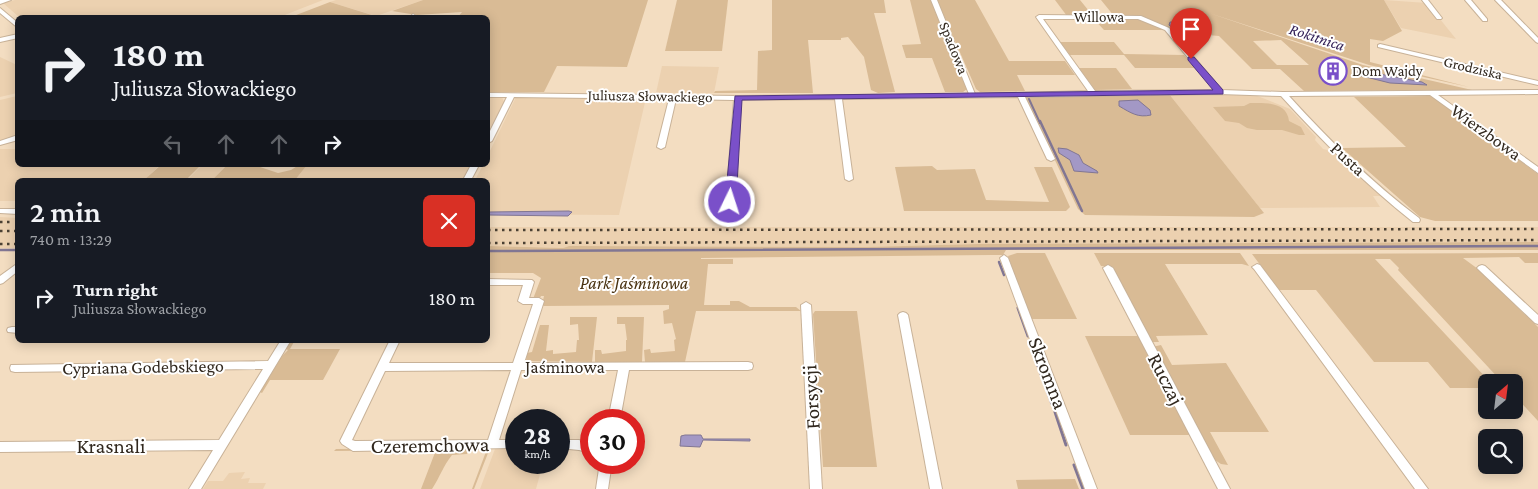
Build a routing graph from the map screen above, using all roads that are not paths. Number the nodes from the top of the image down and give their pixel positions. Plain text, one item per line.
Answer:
1 (8, 0) edge
2 (934, 0) edge
3 (1425, 0) edge
4 (1468, 0) edge
5 (1498, 0) edge
6 (0, 2) edge
7 (0, 10) edge
8 (1439, 18) dead end
9 (1486, 20) dead end
10 (15, 23) edge
11 (15, 37) edge
12 (0, 40) edge
13 (1538, 41) edge
14 (1380, 46) dead end
15 (1538, 83) edge
16 (1220, 92) junction
17 (1538, 92) edge
18 (1093, 93) junction
19 (1433, 93) junction
20 (1473, 93) joint
21 (1283, 94) junction
22 (490, 95) edge
23 (512, 95) junction
24 (1021, 95) junction
25 (973, 96) junction
26 (673, 97) junction
27 (838, 97) junction
28 (738, 98) junction
29 (490, 137) edge
30 (15, 138) edge
31 (0, 143) edge
32 (661, 147) dead end
33 (1051, 159) dead end
34 (1538, 171) edge
35 (849, 179) dead end
36 (730, 202) dead end
37 (0, 211) edge
38 (15, 212) edge
39 (1416, 220) dead end
40 (1004, 258) dead end
41 (1257, 266) dead end
42 (1108, 268) dead end
43 (1482, 268) dead end
44 (15, 269) edge
45 (0, 282) edge
46 (490, 282) edge
47 (806, 305) dead end
48 (903, 315) dead end
49 (1538, 320) edge
50 (284, 343) edge
51 (394, 343) edge
52 (270, 365) junction
53 (748, 366) dead end
54 (382, 367) junction
55 (518, 367) junction
56 (624, 367) junction
57 (15, 368) dead end
58 (616, 409) edge
59 (492, 444) junction
60 (505, 444) edge
61 (222, 445) junction
62 (0, 447) edge
63 (604, 474) edge
64 (195, 489) edge
65 (602, 489) edge
66 (816, 489) edge
67 (936, 489) edge
68 (1091, 489) edge
69 (1224, 489) edge
70 (1422, 489) edge

1 - 6 street
2 - 25 street, Spadowa
3 - 8 street
4 - 9 street
5 - 13 street
7 - 10 street
11 - 12 street
14 - 15 street, Grodziska
16 - 18 street, Juliusza Słowackiego
16 - 18 street, Willowa
16 - 21 street, Juliusza Słowackiego
17 - 20 street
18 - 24 street, Juliusza Słowackiego
19 - 20 street, Juliusza Słowackiego
19 - 21 street, Juliusza Słowackiego
19 - 34 street, Wierzbowa
21 - 39 street, Pusta
22 - 23 street, Juliusza Słowackiego
23 - 26 street, Juliusza Słowackiego
23 - 29 street
24 - 25 street, Juliusza Słowackiego
24 - 33 street
25 - 27 street, Juliusza Słowackiego
26 - 28 street, Juliusza Słowackiego
26 - 32 street
27 - 28 street, Juliusza Słowackiego
27 - 35 street
28 - 36 street
30 - 31 street
37 - 38 street
40 - 68 street, Skromna
41 - 70 street
42 - 69 street, Ruczaj
43 - 49 street
44 - 45 street
46 - 55 street
47 - 66 street, Forsycji
48 - 67 street
50 - 52 street
51 - 54 street
52 - 57 street, Cypriana Godebskiego
52 - 61 street
53 - 56 street, Jaśminowa
54 - 55 street, Jaśminowa
54 - 59 street, Czeremchowa
55 - 56 street, Jaśminowa
55 - 59 street
56 - 58 street
59 - 60 street, Czeremchowa
61 - 62 street, Krasnali
61 - 64 street
63 - 65 street

